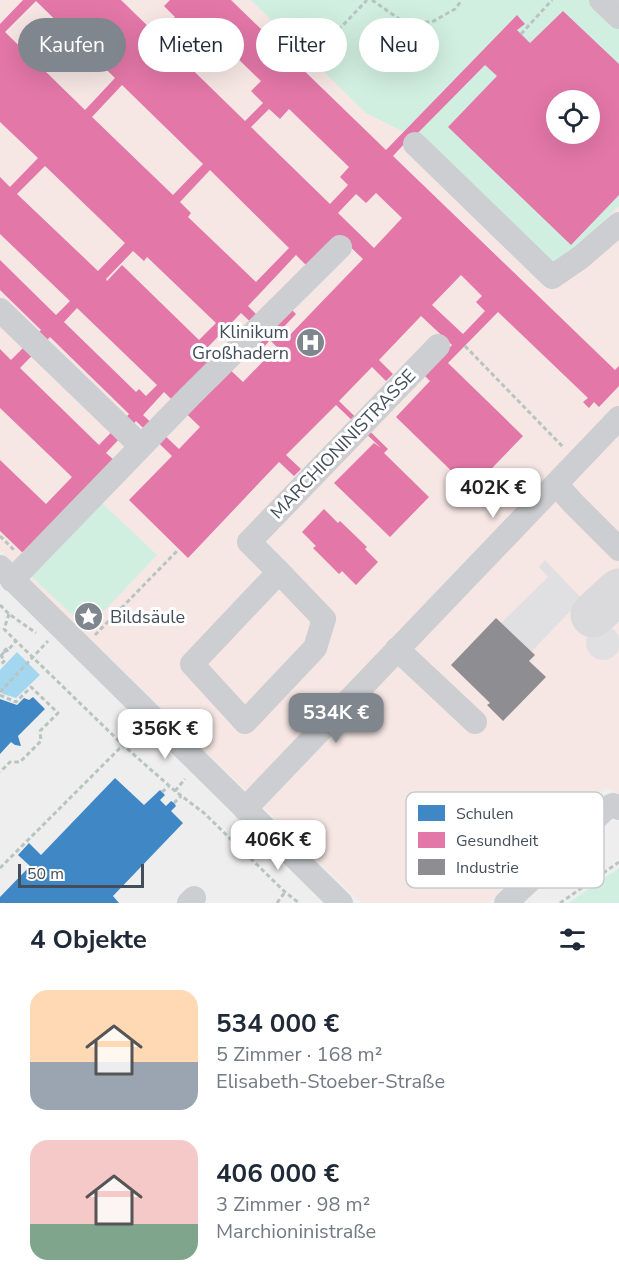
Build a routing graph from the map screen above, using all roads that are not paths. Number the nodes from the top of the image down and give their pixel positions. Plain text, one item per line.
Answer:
1 (601, 0) edge
2 (619, 17) edge
3 (416, 144) dead end
4 (619, 224) edge
5 (339, 247) dead end
6 (0, 310) edge
7 (438, 346) dead end
8 (619, 417) edge
9 (141, 446) junction
10 (556, 483) junction
11 (619, 549) edge
12 (279, 572) junction
13 (6, 574) edge
14 (397, 649) junction
15 (475, 722) dead end
16 (619, 808) edge
17 (245, 809) junction
18 (604, 810) edge
19 (522, 888) edge
20 (341, 903) edge
21 (506, 903) edge

1 - 2 street
3 - 4 street
5 - 9 street
6 - 9 street
7 - 12 street, MARCHIONINISTRASSE
8 - 10 street
9 - 13 street
10 - 11 street
10 - 14 street
12 - 12 street
13 - 17 street
14 - 15 street
14 - 17 street
16 - 18 street
17 - 20 street
19 - 21 street

